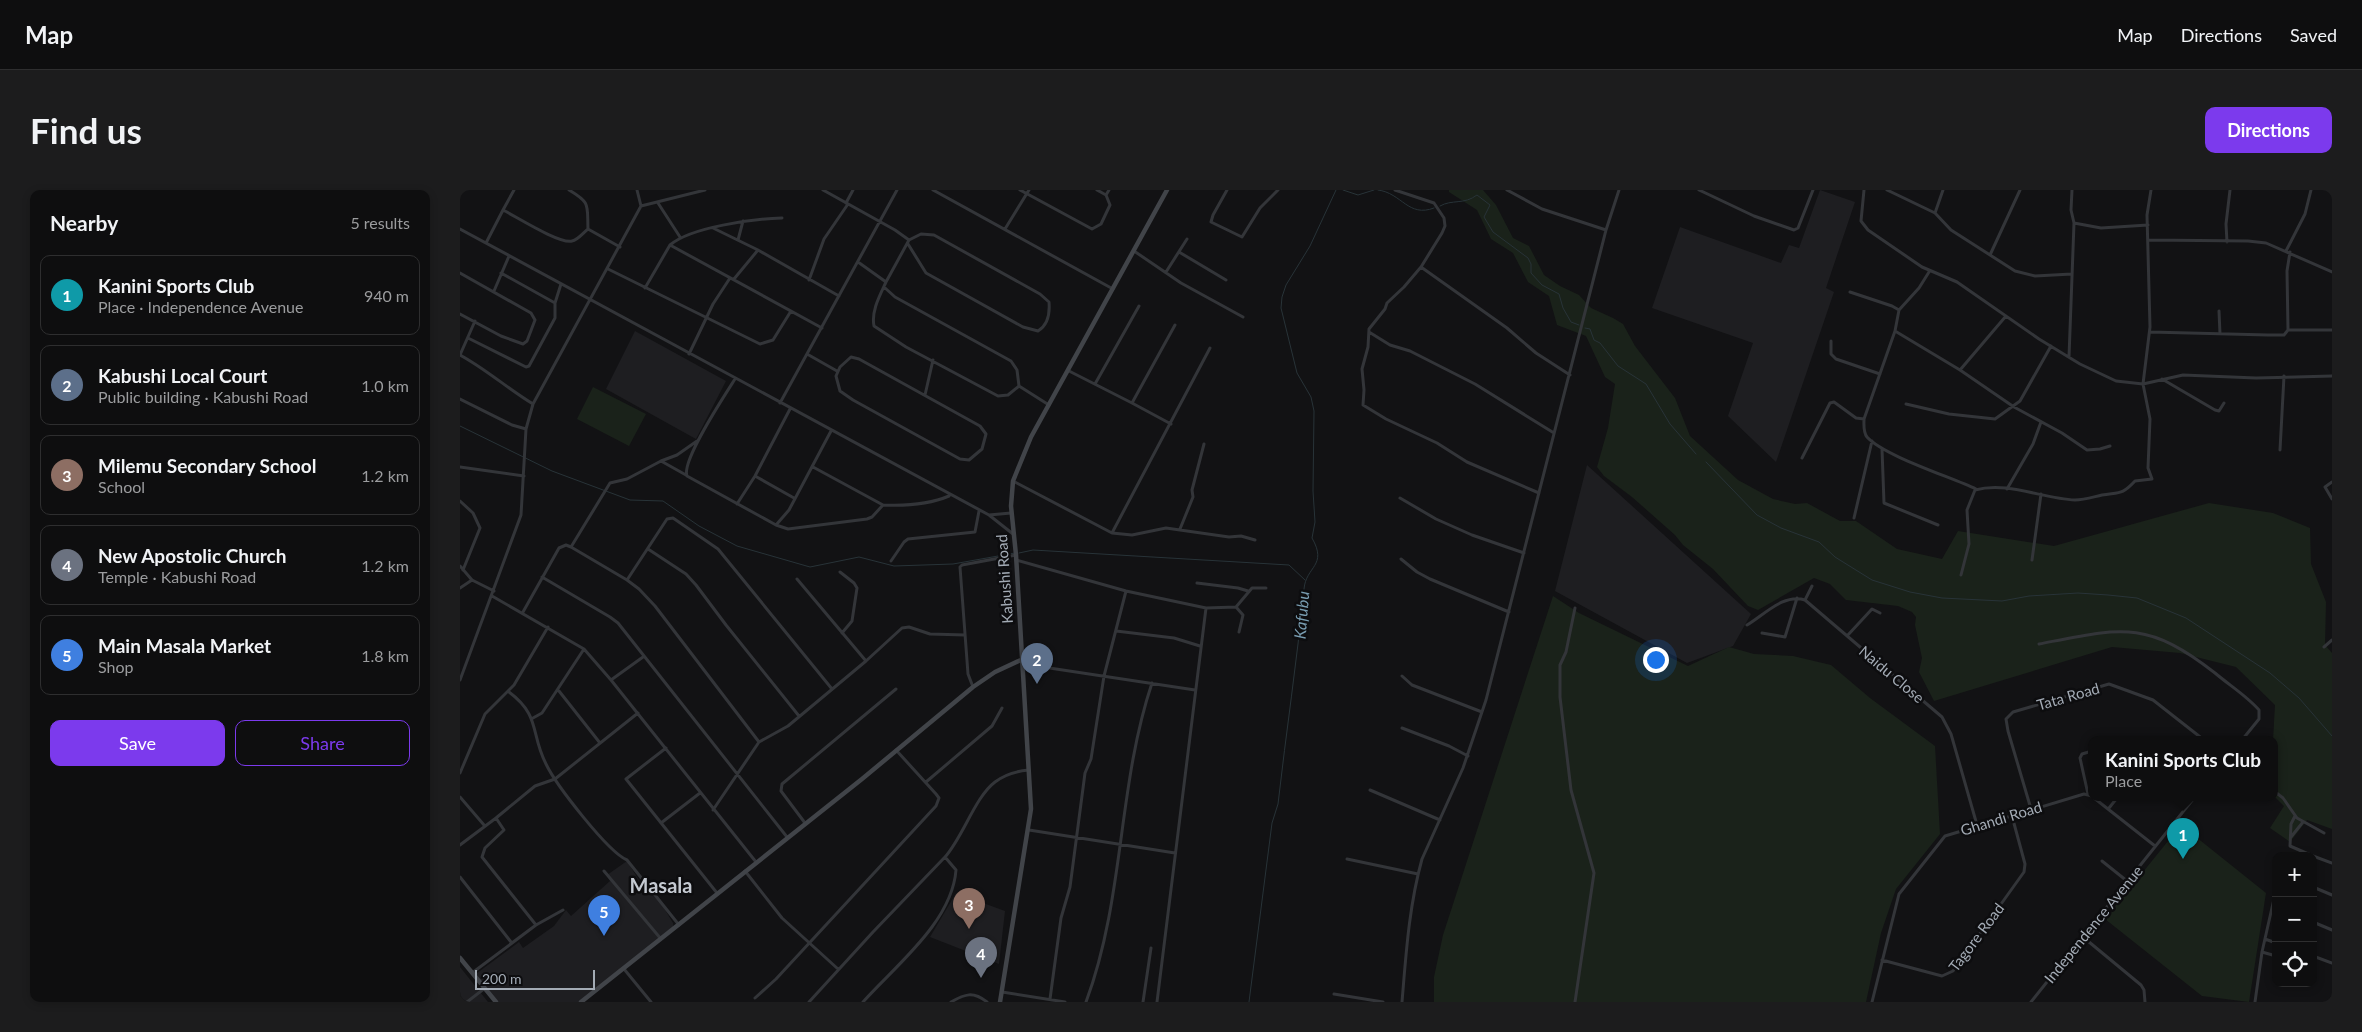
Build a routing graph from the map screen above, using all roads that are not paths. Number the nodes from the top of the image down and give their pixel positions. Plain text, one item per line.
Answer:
1 (514, 190) edge
2 (569, 190) edge
3 (637, 190) edge
4 (705, 190) edge
5 (823, 190) edge
6 (853, 190) edge
7 (891, 190) edge
8 (897, 190) edge
9 (933, 190) edge
10 (1020, 190) edge
11 (1029, 190) edge
12 (1097, 190) edge
13 (1109, 190) edge
14 (1167, 190) edge
15 (1227, 190) edge
16 (1278, 190) edge
17 (1396, 190) edge
18 (1507, 190) edge
19 (1619, 190) edge
20 (1700, 190) edge
21 (1813, 190) edge
22 (1864, 190) edge
23 (1888, 190) edge
24 (1943, 190) edge
25 (2020, 190) edge
26 (2072, 190) edge
27 (2151, 190) edge
28 (2230, 190) edge
29 (2311, 190) edge
30 (1027, 194) junction
31 (894, 195) junction
32 (1106, 195) junction
33 (658, 202) junction
34 (847, 203) junction
35 (641, 206) junction
36 (503, 210) junction
37 (1935, 213) junction
38 (782, 218) dead end
39 (743, 221) junction
40 (880, 221) junction
41 (2074, 223) junction
42 (2148, 225) junction
43 (713, 228) junction
44 (460, 229) edge
45 (588, 229) junction
46 (1005, 229) junction
47 (1606, 230) junction
48 (680, 237) junction
49 (1187, 239) dead end
50 (738, 240) junction
51 (2149, 240) junction
52 (909, 242) junction
53 (2227, 242) junction
54 (486, 243) junction
55 (670, 245) junction
56 (620, 247) junction
57 (758, 250) junction
58 (1134, 251) junction
59 (1179, 252) junction
60 (2288, 252) junction
61 (1990, 255) junction
62 (509, 256) junction
63 (858, 262) junction
64 (1421, 267) junction
65 (608, 268) junction
66 (1166, 272) junction
67 (1929, 272) junction
68 (2332, 272) edge
69 (460, 273) edge
70 (501, 273) junction
71 (2072, 274) junction
72 (732, 278) junction
73 (809, 280) junction
74 (1226, 280) dead end
75 (886, 282) junction
76 (560, 284) junction
77 (884, 287) junction
78 (645, 288) junction
79 (1113, 289) junction
80 (494, 291) junction
81 (1850, 292) dead end
82 (838, 296) junction
83 (590, 300) junction
84 (555, 303) junction
85 (1139, 306) dead end
86 (1899, 310) junction
87 (791, 311) junction
88 (2219, 311) dead end
89 (460, 314) edge
90 (2006, 316) junction
91 (1243, 317) dead end
92 (706, 319) junction
93 (475, 321) junction
94 (1174, 325) dead end
95 (822, 328) junction
96 (2288, 330) junction
97 (2332, 330) edge
98 (1895, 331) junction
99 (1369, 332) junction
100 (2150, 332) junction
101 (2220, 334) junction
102 (468, 338) junction
103 (1831, 341) dead end
104 (2051, 346) junction
105 (1210, 348) dead end
106 (689, 354) junction
107 (807, 354) junction
108 (460, 355) edge
109 (2069, 357) junction
110 (933, 360) junction
111 (1960, 370) junction
112 (837, 371) junction
113 (1069, 371) junction
114 (1880, 374) junction
115 (1570, 375) junction
116 (2284, 376) junction
117 (2332, 376) edge
118 (735, 379) junction
119 (2162, 379) junction
120 (1095, 384) junction
121 (2143, 384) junction
122 (1019, 386) junction
123 (925, 395) junction
124 (460, 399) edge
125 (780, 403) junction
126 (1132, 403) junction
127 (2224, 403) dead end
128 (533, 404) junction
129 (1906, 404) dead end
130 (1049, 405) junction
131 (2014, 407) junction
132 (790, 408) junction
133 (1864, 418) junction
134 (2041, 422) junction
135 (1171, 424) junction
136 (526, 429) junction
137 (831, 431) junction
138 (1554, 433) junction
139 (700, 439) junction
140 (1872, 441) junction
141 (1204, 444) dead end
142 (2110, 446) dead end
143 (1882, 449) junction
144 (2280, 450) dead end
145 (1802, 458) dead end
146 (660, 461) junction
147 (460, 467) edge
148 (813, 467) junction
149 (524, 476) junction
150 (688, 476) junction
151 (755, 476) junction
152 (1013, 481) junction
153 (2332, 482) edge
154 (1977, 489) junction
155 (2008, 489) junction
156 (1539, 493) junction
157 (2041, 494) junction
158 (950, 496) junction
159 (794, 498) junction
160 (1400, 498) dead end
161 (2332, 499) edge
162 (460, 501) edge
163 (737, 504) junction
164 (883, 504) junction
165 (980, 511) junction
166 (1011, 513) junction
167 (989, 516) junction
168 (1854, 518) dead end
169 (776, 525) junction
170 (1938, 525) dead end
171 (1180, 529) junction
172 (1112, 533) junction
173 (1014, 534) junction
174 (1255, 540) dead end
175 (571, 547) junction
176 (648, 549) junction
177 (1524, 553) junction
178 (1016, 557) junction
179 (1401, 559) dead end
180 (2032, 560) dead end
181 (891, 561) dead end
182 (460, 566) edge
183 (463, 570) junction
184 (840, 572) dead end
185 (1961, 575) dead end
186 (542, 577) junction
187 (797, 579) dead end
188 (472, 580) junction
189 (627, 580) junction
190 (1197, 584) dead end
191 (1812, 586) dead end
192 (460, 588) edge
193 (1266, 588) dead end
194 (494, 591) junction
195 (1126, 591) junction
196 (1248, 591) junction
197 (492, 596) junction
198 (1797, 597) junction
199 (1804, 600) junction
200 (1236, 607) junction
201 (1206, 608) junction
202 (1575, 608) dead end
203 (523, 612) junction
204 (1509, 612) junction
205 (1880, 613) dead end
206 (1747, 625) dead end
207 (548, 627) junction
208 (1116, 631) junction
209 (1239, 632) dead end
210 (842, 633) junction
211 (1762, 633) dead end
212 (965, 634) junction
213 (1847, 636) junction
214 (2332, 640) edge
215 (2039, 644) dead end
216 (1200, 646) junction
217 (2324, 647) dead end
218 (584, 649) junction
219 (643, 657) junction
220 (866, 661) junction
221 (1023, 661) junction
222 (1104, 676) junction
223 (1402, 676) dead end
224 (460, 680) edge
225 (611, 680) junction
226 (1152, 683) junction
227 (972, 687) junction
228 (832, 689) junction
229 (896, 689) dead end
230 (1195, 690) junction
231 (559, 691) junction
232 (509, 692) junction
233 (1002, 708) dead end
234 (1482, 712) junction
235 (638, 713) junction
236 (799, 716) junction
237 (533, 718) junction
238 (1402, 728) dead end
239 (2199, 736) edge
240 (2245, 736) edge
241 (759, 742) junction
242 (600, 743) junction
243 (666, 748) junction
244 (896, 749) junction
245 (2088, 752) edge
246 (1468, 756) junction
247 (1029, 770) junction
248 (460, 773) edge
249 (736, 774) junction
250 (555, 779) junction
251 (926, 782) junction
252 (2088, 786) edge
253 (1370, 790) dead end
254 (700, 793) junction
255 (2278, 794) edge
256 (460, 797) edge
257 (2088, 797) edge
258 (2098, 801) edge
259 (2115, 801) edge
260 (2192, 801) edge
261 (2109, 808) junction
262 (2031, 809) junction
263 (713, 810) junction
264 (2012, 816) junction
265 (2295, 816) junction
266 (496, 818) junction
267 (1440, 820) junction
268 (2303, 822) junction
269 (661, 823) junction
270 (805, 823) junction
271 (484, 825) junction
272 (1977, 825) junction
273 (1028, 830) junction
274 (2324, 833) dead end
275 (787, 837) junction
276 (1077, 838) junction
277 (2290, 839) junction
278 (1122, 844) junction
279 (460, 845) edge
280 (2155, 846) junction
281 (2300, 851) edge
282 (1175, 853) junction
283 (2317, 857) edge
284 (945, 858) junction
285 (1347, 859) dead end
286 (2102, 861) dead end
287 (756, 862) junction
288 (2332, 863) edge
289 (604, 871) dead end
290 (745, 871) junction
291 (1418, 874) junction
292 (460, 877) edge
293 (2127, 881) junction
294 (2317, 889) edge
295 (717, 893) junction
296 (2332, 895) edge
297 (563, 910) dead end
298 (2272, 915) edge
299 (2317, 924) edge
300 (536, 925) junction
301 (680, 925) junction
302 (2332, 930) edge
303 (2083, 937) junction
304 (662, 939) junction
305 (2264, 939) junction
306 (511, 942) junction
307 (2273, 942) edge
308 (808, 944) junction
309 (1152, 948) dead end
310 (2262, 952) junction
311 (2272, 955) edge
312 (2317, 957) edge
313 (460, 958) edge
314 (1882, 960) junction
315 (2332, 963) edge
316 (624, 969) junction
317 (838, 969) junction
318 (472, 972) junction
319 (485, 988) junction
320 (1002, 992) junction
321 (1334, 994) dead end
322 (755, 998) dead end
323 (1050, 999) junction
324 (467, 1002) edge
325 (496, 1002) edge
326 (581, 1002) edge
327 (651, 1002) edge
328 (809, 1002) edge
329 (863, 1002) edge
330 (951, 1002) edge
331 (987, 1002) edge
332 (1000, 1002) edge
333 (1065, 1002) edge
334 (1086, 1002) edge
335 (1143, 1002) edge
336 (1157, 1002) edge
337 (1383, 1002) edge
338 (1402, 1002) edge
339 (1575, 1002) edge
340 (1872, 1002) edge
341 (2031, 1002) edge
342 (2145, 1002) edge
343 (2255, 1002) edge

1 - 36 street
2 - 45 street
3 - 35 street
4 - 33 street
5 - 34 street
6 - 34 street
7 - 31 street
8 - 31 street
9 - 46 street
10 - 30 street
11 - 30 street
12 - 32 street
13 - 32 street
14 - 58 main road, Kabushi Road
15 - 16 street
17 - 64 street
18 - 47 street
19 - 47 street
20 - 21 street
22 - 67 street
23 - 37 street
24 - 37 street
25 - 61 street
26 - 41 street
27 - 42 street
28 - 53 street
29 - 60 street
30 - 32 street
30 - 46 street
31 - 40 street
33 - 35 street
33 - 48 street
34 - 40 street
34 - 73 street
35 - 56 street
36 - 45 street
36 - 54 street
37 - 61 street
38 - 39 street
39 - 43 street
39 - 50 street
40 - 52 street
40 - 63 street
41 - 42 street
41 - 71 street
42 - 51 street
43 - 48 street
43 - 50 street
44 - 54 street
45 - 56 street
46 - 79 street
47 - 115 street
48 - 55 street
49 - 59 street
50 - 57 street
51 - 53 street
51 - 100 street
52 - 52 street
52 - 75 street
53 - 60 street
54 - 62 street
55 - 72 street
55 - 78 street
56 - 65 street
57 - 72 street
57 - 73 street
58 - 66 street
58 - 79 main road, Kabushi Road
59 - 66 street
59 - 74 street
60 - 68 street
60 - 96 street
61 - 71 street
62 - 70 street
62 - 76 street
63 - 75 street
63 - 82 street
64 - 99 street
64 - 115 street
65 - 78 street
65 - 83 street
66 - 91 street
67 - 86 street
67 - 90 street
69 - 80 street
70 - 80 street
70 - 84 street
71 - 109 street
72 - 87 street
72 - 92 street
73 - 82 street
75 - 77 street
76 - 83 street
76 - 84 street
77 - 110 street
77 - 122 street
78 - 92 street
79 - 113 main road, Kabushi Road
80 - 93 street
81 - 86 street
82 - 95 street
83 - 106 street
83 - 128 street
84 - 102 street
85 - 120 street
86 - 98 street
87 - 92 street
87 - 95 street
88 - 101 street
89 - 93 street
90 - 104 street
90 - 111 street
92 - 106 street
93 - 102 street
94 - 126 street
95 - 107 street
96 - 97 street
96 - 101 street
98 - 111 street
98 - 114 street
99 - 138 street
99 - 156 street
100 - 101 street
100 - 121 street
102 - 108 street
103 - 114 street
104 - 109 street
104 - 131 street
105 - 135 street
106 - 118 street
107 - 112 street
107 - 125 street
108 - 128 street
109 - 121 street
110 - 122 street
110 - 123 street
111 - 131 street
112 - 123 street
112 - 123 street
113 - 120 street
113 - 130 main road, Kabushi Road
114 - 133 street
115 - 138 street
116 - 117 street
116 - 119 street
116 - 144 street
118 - 125 street
118 - 139 street
119 - 121 street
119 - 127 street
120 - 126 street
121 - 157 street
122 - 130 street
124 - 136 street
125 - 132 street
126 - 135 street
128 - 136 street
129 - 131 street
130 - 152 main road, Kabushi Road
131 - 134 street
132 - 137 street
132 - 151 street
133 - 140 street
133 - 145 street
134 - 142 street
134 - 155 street
135 - 172 street
136 - 149 street
137 - 148 street
137 - 158 street
138 - 156 street
139 - 146 street
139 - 150 street
140 - 143 street
140 - 168 street
141 - 171 street
143 - 154 street
143 - 170 street
146 - 150 street
146 - 175 street
147 - 149 street
148 - 159 street
148 - 164 street
149 - 194 street
150 - 163 street
151 - 159 street
151 - 163 street
152 - 166 main road, Kabushi Road
152 - 172 street
153 - 161 street
154 - 155 street
154 - 185 street
155 - 157 street
156 - 177 street
157 - 180 street
158 - 164 street
158 - 165 street
159 - 169 street
160 - 177 street
162 - 183 street
163 - 169 street
164 - 169 street
165 - 167 street
165 - 181 street
166 - 167 street
166 - 173 main road, Kabushi Road
167 - 173 street
171 - 172 street
171 - 174 street
173 - 178 main road, Kabushi Road
175 - 186 street
175 - 189 street
176 - 189 street
176 - 228 street
176 - 236 street
177 - 204 street
178 - 195 street
178 - 212 street
178 - 221 main road, Kabushi Road
179 - 204 street
182 - 183 street
183 - 188 street
184 - 210 street
186 - 203 street
186 - 219 street
187 - 210 street
188 - 192 street
188 - 194 street
189 - 241 street
190 - 196 street
191 - 199 street
193 - 196 street
194 - 197 street
195 - 201 street
195 - 208 street
196 - 200 street
197 - 203 street
197 - 224 street
198 - 199 street, Naidu Close
198 - 206 street
198 - 211 street
199 - 213 street, Naidu Close
200 - 201 street
200 - 209 street
201 - 216 street
202 - 339 street
203 - 207 street
204 - 234 street
205 - 213 street
207 - 218 street
207 - 232 street
208 - 216 street
208 - 222 street
210 - 220 street
212 - 220 street
212 - 227 street
213 - 272 street, Naidu Close
214 - 217 street
215 - 240 street
216 - 230 street
218 - 225 street
218 - 231 street
219 - 225 street
219 - 249 street
220 - 228 street
221 - 222 street
221 - 227 main road
221 - 247 main road, Kabushi Road
222 - 226 street
222 - 276 street
223 - 234 street
225 - 235 street
226 - 230 street
226 - 278 street
227 - 244 main road
228 - 236 street
229 - 270 street
230 - 282 street
231 - 237 street
231 - 242 street
232 - 237 street
232 - 248 street
233 - 251 street
234 - 246 street
235 - 242 street
235 - 243 street
236 - 241 street
237 - 250 street
238 - 246 street
239 - 262 street, Tata Road
241 - 249 street
242 - 250 street
243 - 254 street
243 - 269 street
244 - 251 street
244 - 270 main road
245 - 252 street
246 - 267 street
247 - 273 main road, Kabushi Road
247 - 284 street
249 - 263 street
249 - 275 street
250 - 266 street
250 - 301 street
251 - 308 street
253 - 267 street
254 - 263 street
254 - 269 street
255 - 265 street
256 - 271 street
257 - 262 street, Ghandi Road
258 - 261 street
259 - 261 street
260 - 280 street, Independence Avenue
261 - 280 street
262 - 264 street, Ghandi Road
263 - 287 street
264 - 272 street, Ghandi Road
264 - 314 street, Tagore Road
265 - 268 street
265 - 277 street
266 - 271 street
266 - 300 street
267 - 291 street
268 - 274 street
268 - 277 street
269 - 295 street
270 - 275 main road
271 - 279 street
272 - 314 street, Ghandi Road
273 - 276 street
273 - 320 main road, Kabushi Road
275 - 287 main road
276 - 278 street
276 - 323 street
277 - 281 street
278 - 282 street
278 - 334 street
280 - 293 street, Independence Avenue
282 - 336 street
283 - 288 street
284 - 317 street
284 - 329 street
285 - 291 street
286 - 293 street
287 - 290 main road
289 - 304 street
290 - 295 main road
290 - 308 street
291 - 338 street
292 - 306 street
293 - 303 street, Independence Avenue
294 - 296 street
295 - 301 main road
297 - 300 street
298 - 305 street
299 - 302 street
300 - 306 street
301 - 304 main road
303 - 341 street, Independence Avenue
303 - 342 street
304 - 316 main road
305 - 307 street
305 - 310 street
306 - 318 street
308 - 317 street
308 - 322 street
309 - 335 street
310 - 311 street
310 - 343 street
312 - 315 street
313 - 318 main road
314 - 340 street, Ghandi Road
316 - 326 main road
316 - 327 street
317 - 328 street
318 - 319 main road
319 - 324 street
319 - 325 main road
320 - 323 street
320 - 332 main road, Kabushi Road
321 - 337 street
323 - 333 street
330 - 331 street

